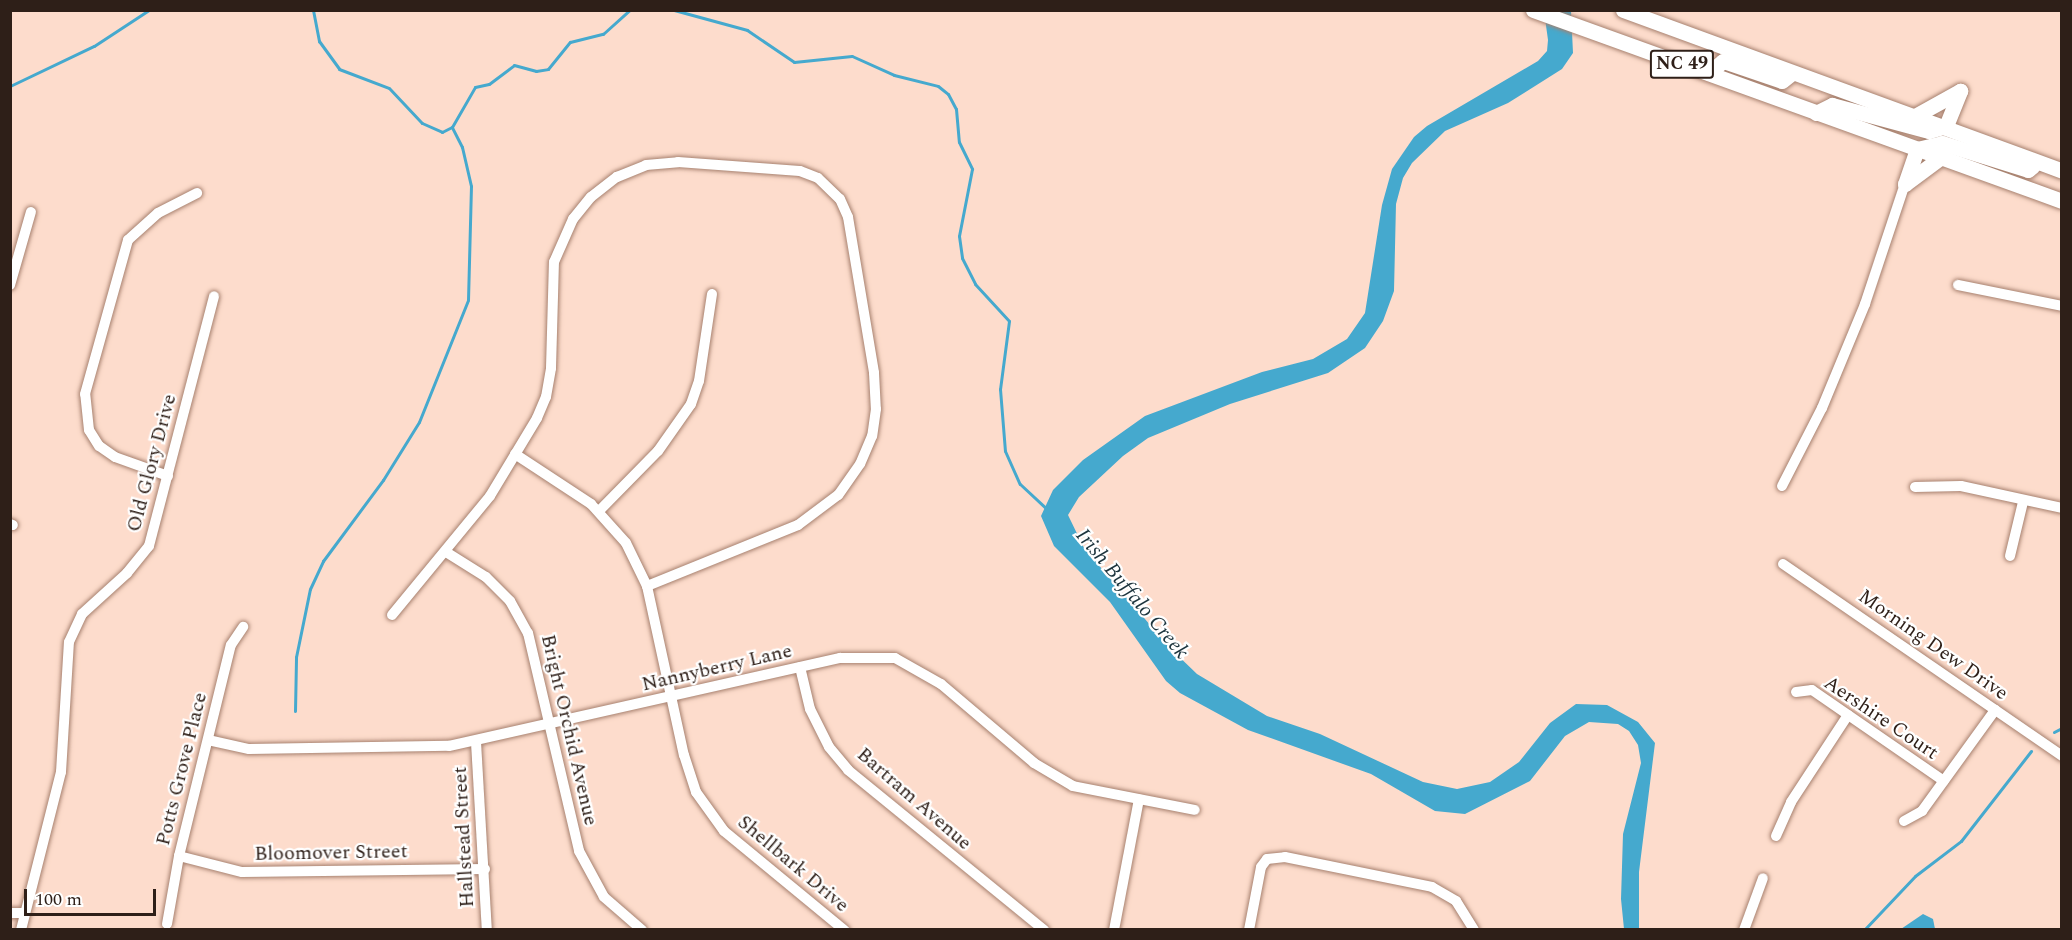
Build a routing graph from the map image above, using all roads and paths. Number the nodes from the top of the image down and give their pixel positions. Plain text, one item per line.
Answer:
1 (1533, 10) edge
2 (1623, 10) edge
3 (1792, 73) junction
4 (1709, 74) junction
5 (1816, 113) junction
6 (1913, 117) junction
7 (1946, 126) junction
8 (1917, 149) junction
9 (1940, 158) junction
10 (2037, 162) junction
11 (2061, 171) edge
12 (1905, 184) junction
13 (197, 193) dead end
14 (2061, 201) edge
15 (31, 212) dead end
16 (10, 285) edge
17 (1958, 285) dead end
18 (712, 294) dead end
19 (214, 296) dead end
20 (2061, 306) edge
21 (515, 454) junction
22 (168, 476) junction
23 (1782, 486) dead end
24 (1915, 487) dead end
25 (2023, 502) junction
26 (2061, 508) edge
27 (599, 511) junction
28 (446, 552) junction
29 (2010, 556) dead end
30 (1784, 564) dead end
31 (647, 586) junction
32 (392, 615) dead end
33 (243, 627) dead end
34 (800, 667) junction
35 (1796, 692) dead end
36 (670, 697) junction
37 (1995, 710) junction
38 (1848, 715) junction
39 (549, 725) junction
40 (208, 740) junction
41 (476, 742) junction
42 (2061, 756) edge
43 (1944, 781) junction
44 (1139, 799) junction
45 (1195, 810) dead end
46 (1904, 821) dead end
47 (1776, 836) dead end
48 (179, 856) junction
49 (485, 869) junction
50 (1763, 878) dead end
51 (10, 913) edge
52 (24, 914) junction
53 (167, 924) dead end
54 (21, 930) edge
55 (487, 930) edge
56 (642, 930) edge
57 (844, 930) edge
58 (1044, 930) edge
59 (1114, 930) edge
60 (1249, 930) edge
61 (1474, 930) edge
62 (1744, 930) edge

1 - 4 highway, NC 49
2 - 3 highway, NC 49
3 - 4 highway
3 - 6 highway, NC 49
4 - 5 highway, NC 49
5 - 7 highway
5 - 8 highway, NC 49
6 - 7 highway, NC 49
6 - 7 highway
7 - 10 highway, NC 49
8 - 9 highway, NC 49
8 - 10 highway
8 - 12 highway
9 - 12 highway
9 - 14 highway, NC 49
10 - 11 highway, NC 49
12 - 23 street
13 - 22 street
15 - 16 street
17 - 20 street
18 - 27 street
19 - 22 street, Old Glory Drive
21 - 27 street, Shellbark Drive
21 - 28 street
21 - 31 street
22 - 52 street, Old Glory Drive
24 - 25 street
25 - 26 street
25 - 29 street
27 - 31 street, Shellbark Drive
28 - 32 street
28 - 39 street, Bright Orchid Avenue
30 - 37 street, Morning Dew Drive
31 - 36 street, Shellbark Drive
33 - 40 street, Potts Grove Place
34 - 36 street, Nannyberry Lane
34 - 44 street, Nannyberry Lane
34 - 58 street, Bartram Avenue
35 - 38 street, Aershire Court
36 - 39 street, Nannyberry Lane
36 - 57 street, Shellbark Drive
37 - 42 street, Morning Dew Drive
37 - 43 street
38 - 43 street, Aershire Court
38 - 47 street
39 - 41 street, Nannyberry Lane
39 - 56 street, Bright Orchid Avenue
40 - 41 street, Nannyberry Lane
40 - 48 street, Potts Grove Place
41 - 49 street, Hallstead Street
43 - 46 street
44 - 45 street, Nannyberry Lane
44 - 59 street
48 - 49 street, Bloomover Street
48 - 53 street, Potts Grove Place
49 - 55 street, Hallstead Street
50 - 62 street
51 - 52 street
52 - 54 street, Old Glory Drive
60 - 61 street

